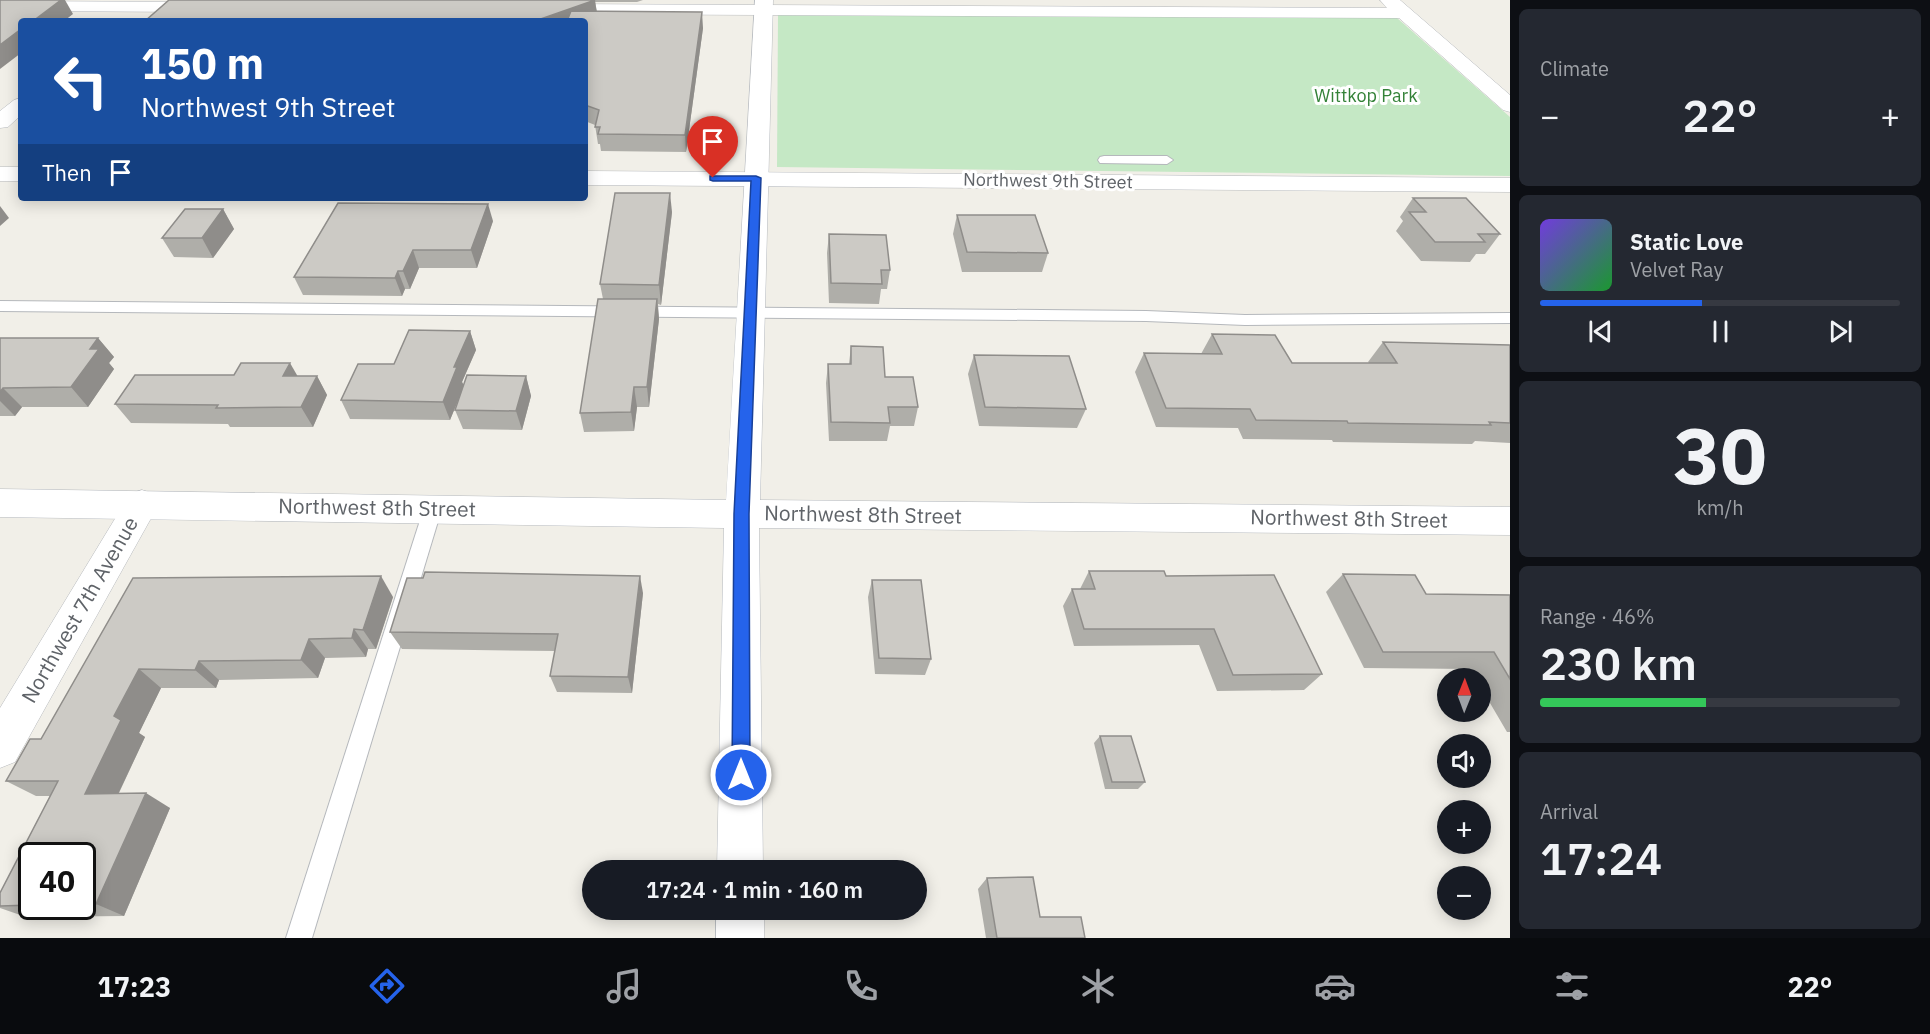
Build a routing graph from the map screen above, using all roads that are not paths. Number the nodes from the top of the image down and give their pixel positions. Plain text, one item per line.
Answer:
1 (141, 3) edge
2 (764, 5) edge
3 (0, 6) edge
4 (1396, 6) edge
5 (224, 7) edge
6 (536, 9) edge
7 (124, 18) edge
8 (1500, 88) edge
9 (1510, 106) edge
10 (18, 107) edge
11 (0, 122) edge
12 (1104, 160) dead end
13 (1127, 160) junction
14 (1167, 160) dead end
15 (0, 174) edge
16 (18, 174) edge
17 (588, 178) edge
18 (756, 178) junction
19 (1137, 182) junction
20 (1510, 185) edge
21 (0, 306) edge
22 (751, 312) junction
23 (1510, 318) edge
24 (0, 503) edge
25 (142, 504) junction
26 (433, 508) junction
27 (742, 514) junction
28 (1510, 521) edge
29 (0, 747) edge
30 (740, 860) edge
31 (740, 920) edge
32 (298, 938) edge
33 (740, 938) edge

1 - 3 street
1 - 5 street
1 - 7 street
2 - 4 street
2 - 6 street
2 - 18 street
4 - 8 street
8 - 9 street
10 - 11 street
12 - 13 lane
13 - 14 lane
13 - 19 lane
15 - 16 street
17 - 18 street, Northwest 9th Street
18 - 19 street, Northwest 9th Street
18 - 22 street
19 - 20 street, Northwest 9th Street
21 - 22 lane
22 - 23 lane
22 - 27 street
24 - 25 street, Northwest 8th Street
25 - 26 street, Northwest 8th Street
25 - 29 street, Northwest 7th Avenue
26 - 27 street, Northwest 8th Street
26 - 32 lane
27 - 28 street, Northwest 8th Street
27 - 30 street
31 - 33 street

